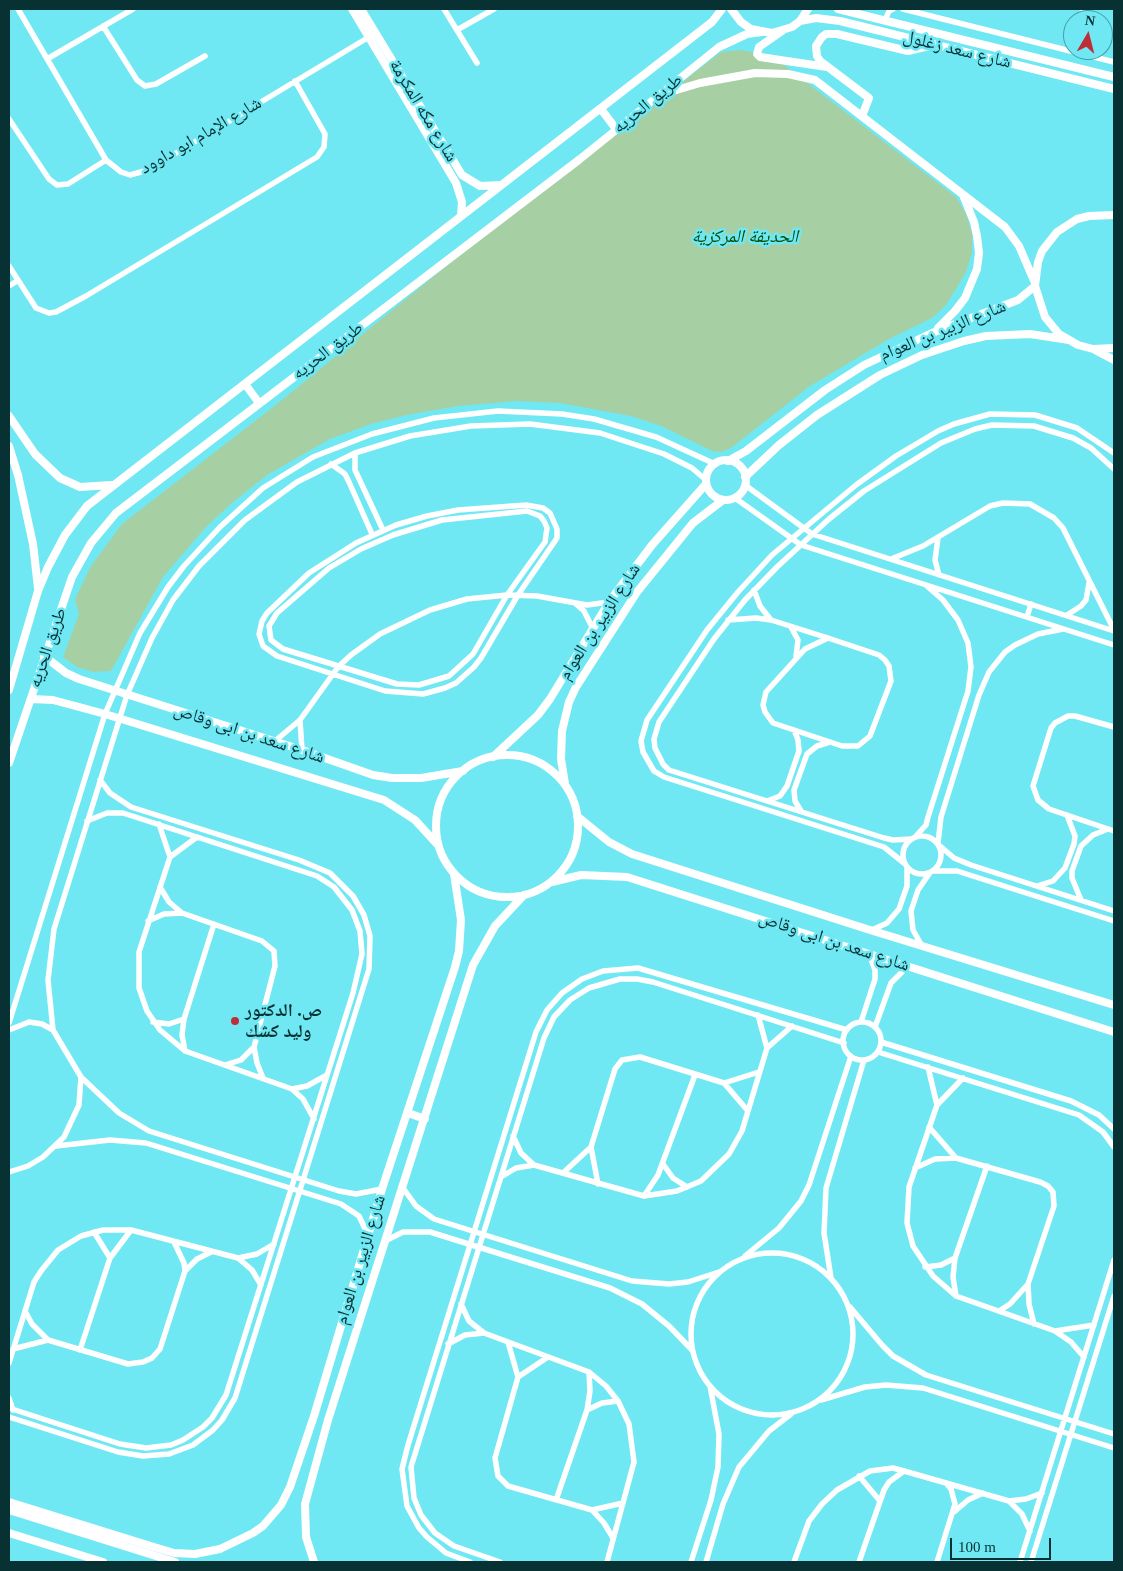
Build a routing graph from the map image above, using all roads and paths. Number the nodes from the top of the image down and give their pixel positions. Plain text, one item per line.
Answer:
1 (18, 9) edge
2 (133, 9) edge
3 (352, 9) edge
4 (361, 9) edge
5 (444, 9) edge
6 (494, 9) edge
7 (722, 9) edge
8 (731, 9) edge
9 (808, 9) edge
10 (840, 9) edge
11 (893, 9) edge
12 (903, 9) edge
13 (885, 20) junction
14 (800, 21) junction
15 (840, 21) junction
16 (103, 26) junction
17 (457, 30) junction
18 (782, 31) junction
19 (762, 32) junction
20 (369, 37) junction
21 (934, 45) junction
22 (1063, 48) edge
23 (205, 56) dead end
24 (47, 59) junction
25 (477, 63) dead end
26 (829, 67) junction
27 (1088, 70) junction
28 (1114, 77) edge
29 (295, 81) junction
30 (1085, 82) junction
31 (1114, 89) edge
32 (659, 95) junction
33 (601, 108) junction
34 (862, 116) junction
35 (9, 118) edge
36 (616, 129) junction
37 (440, 148) junction
38 (106, 160) junction
39 (502, 185) junction
40 (962, 193) junction
41 (461, 216) junction
42 (1114, 216) edge
43 (9, 266) edge
44 (18, 281) junction
45 (1035, 285) junction
46 (9, 286) edge
47 (932, 333) junction
48 (1068, 340) junction
49 (1114, 348) edge
50 (1093, 349) junction
51 (1114, 360) edge
52 (245, 384) junction
53 (259, 404) junction
54 (990, 414) junction
55 (9, 416) edge
56 (992, 425) junction
57 (9, 446) edge
58 (355, 453) junction
59 (1114, 453) edge
60 (728, 461) junction
61 (331, 464) junction
62 (715, 464) junction
63 (1114, 469) edge
64 (9, 471) edge
65 (18, 474) junction
66 (745, 481) junction
67 (706, 482) junction
68 (113, 484) junction
69 (735, 498) junction
70 (723, 500) junction
71 (459, 514) junction
72 (802, 528) junction
73 (383, 530) junction
74 (372, 534) junction
75 (812, 534) junction
76 (790, 538) junction
77 (938, 538) junction
78 (802, 545) junction
79 (891, 559) junction
80 (939, 575) junction
81 (1089, 581) junction
82 (924, 584) junction
83 (295, 585) junction
84 (754, 590) junction
85 (38, 591) junction
86 (301, 592) junction
87 (506, 595) junction
88 (518, 595) junction
89 (610, 602) junction
90 (576, 604) junction
91 (1031, 604) junction
92 (1066, 615) junction
93 (1027, 617) junction
94 (728, 620) junction
95 (770, 620) junction
96 (790, 626) junction
97 (593, 629) junction
98 (1064, 629) junction
99 (1114, 630) edge
100 (828, 638) junction
101 (1114, 646) edge
102 (44, 656) junction
103 (796, 658) junction
104 (338, 667) junction
105 (332, 675) junction
106 (9, 690) edge
107 (114, 692) junction
108 (127, 696) junction
109 (31, 699) junction
110 (105, 714) junction
111 (119, 718) junction
112 (300, 720) junction
113 (1114, 727) edge
114 (794, 730) junction
115 (275, 741) junction
116 (830, 742) junction
117 (302, 750) junction
118 (492, 757) junction
119 (9, 763) edge
120 (793, 770) junction
121 (463, 771) junction
122 (800, 772) junction
123 (100, 780) junction
124 (565, 786) junction
125 (720, 786) junction
126 (717, 794) junction
127 (767, 801) junction
128 (800, 811) junction
129 (1067, 815) junction
130 (578, 816) junction
131 (87, 820) junction
132 (159, 824) junction
133 (1111, 830) edge
134 (196, 837) junction
135 (914, 837) junction
136 (229, 838) junction
137 (438, 845) junction
138 (939, 845) junction
139 (227, 846) junction
140 (1070, 856) junction
141 (170, 857) junction
142 (1077, 858) junction
143 (906, 865) junction
144 (932, 872) junction
145 (454, 874) junction
146 (552, 882) junction
147 (1036, 886) junction
148 (160, 887) junction
149 (524, 895) junction
150 (1081, 900) junction
151 (1114, 911) edge
152 (182, 913) junction
153 (148, 921) junction
154 (1114, 921) edge
155 (214, 924) junction
156 (870, 930) junction
157 (922, 946) junction
158 (869, 954) junction
159 (908, 966) junction
160 (1114, 1005) edge
161 (758, 1015) junction
162 (184, 1019) junction
163 (153, 1022) junction
164 (861, 1022) junction
165 (9, 1023) edge
166 (792, 1026) junction
167 (875, 1027) junction
168 (9, 1030) edge
169 (54, 1030) junction
170 (847, 1030) junction
171 (1114, 1032) edge
172 (844, 1042) junction
173 (881, 1042) junction
174 (254, 1047) junction
175 (767, 1048) junction
176 (185, 1051) junction
177 (878, 1052) junction
178 (851, 1056) junction
179 (864, 1060) junction
180 (223, 1066) junction
181 (928, 1067) junction
182 (759, 1072) junction
183 (328, 1075) junction
184 (694, 1075) junction
185 (81, 1077) junction
186 (263, 1078) junction
187 (963, 1078) junction
188 (724, 1083) junction
189 (292, 1088) junction
190 (937, 1105) junction
191 (748, 1111) junction
192 (408, 1113) junction
193 (314, 1119) junction
194 (424, 1119) junction
195 (929, 1127) junction
196 (1114, 1129) edge
197 (514, 1136) junction
198 (56, 1146) junction
199 (591, 1147) junction
200 (1114, 1147) edge
201 (956, 1158) junction
202 (663, 1164) junction
203 (534, 1165) junction
204 (987, 1166) junction
205 (915, 1168) junction
206 (10, 1173) edge
207 (563, 1173) junction
208 (296, 1177) junction
209 (500, 1177) junction
210 (304, 1180) junction
211 (598, 1184) junction
212 (687, 1187) junction
213 (403, 1188) junction
214 (292, 1189) junction
215 (382, 1189) junction
216 (300, 1191) junction
217 (644, 1196) junction
218 (131, 1230) junction
219 (94, 1232) junction
220 (474, 1232) junction
221 (482, 1235) junction
222 (368, 1236) junction
223 (387, 1240) junction
224 (174, 1242) junction
225 (274, 1244) junction
226 (470, 1245) junction
227 (478, 1248) junction
228 (211, 1252) junction
229 (110, 1258) junction
230 (238, 1258) junction
231 (955, 1258) junction
232 (1114, 1260) edge
233 (738, 1261) junction
234 (925, 1267) junction
235 (723, 1270) junction
236 (185, 1271) junction
237 (831, 1278) junction
238 (1028, 1284) junction
239 (261, 1285) junction
240 (956, 1296) junction
241 (1114, 1296) edge
242 (461, 1304) junction
243 (848, 1306) junction
244 (25, 1311) junction
245 (999, 1311) junction
246 (1034, 1324) junction
247 (1094, 1325) junction
248 (1055, 1331) junction
249 (484, 1333) junction
250 (48, 1340) junction
251 (508, 1342) junction
252 (448, 1344) junction
253 (13, 1350) junction
254 (80, 1350) junction
255 (693, 1350) junction
256 (548, 1357) junction
257 (1084, 1357) junction
258 (9, 1363) edge
259 (236, 1366) junction
260 (244, 1369) junction
261 (588, 1372) junction
262 (518, 1377) junction
263 (710, 1386) junction
264 (9, 1398) edge
265 (819, 1401) junction
266 (618, 1402) junction
267 (11, 1409) edge
268 (587, 1410) junction
269 (795, 1412) junction
270 (314, 1416) junction
271 (9, 1417) edge
272 (1065, 1418) junction
273 (328, 1420) junction
274 (1075, 1422) junction
275 (1061, 1431) junction
276 (1071, 1434) junction
277 (1114, 1434) edge
278 (120, 1444) junction
279 (1114, 1448) edge
280 (118, 1452) junction
281 (904, 1470) junction
282 (859, 1476) junction
283 (946, 1483) junction
284 (983, 1493) junction
285 (1042, 1493) junction
286 (556, 1500) junction
287 (880, 1501) junction
288 (1009, 1501) junction
289 (9, 1502) edge
290 (622, 1503) junction
291 (9, 1510) edge
292 (592, 1510) junction
293 (954, 1512) junction
294 (1030, 1532) junction
295 (9, 1534) edge
296 (613, 1538) junction
297 (153, 1551) junction
298 (203, 1554) junction
299 (472, 1554) junction
300 (797, 1554) junction
301 (103, 1562) edge
302 (175, 1562) edge
303 (195, 1562) edge
304 (314, 1562) edge
305 (470, 1562) edge
306 (500, 1562) edge
307 (607, 1562) edge
308 (691, 1562) edge
309 (706, 1562) edge
310 (794, 1562) edge
311 (802, 1562) edge
312 (859, 1562) edge
313 (938, 1562) edge
314 (1020, 1562) edge
315 (1031, 1562) edge

1 - 24 street, شارع الإمام ابو داوود
2 - 16 street
3 - 20 street, شارع مكه المكرمة
4 - 37 street, شارع مكه المكرمة
5 - 17 street
6 - 17 street
7 - 33 street, طريق الحريه
8 - 19 street
9 - 14 street
10 - 13 street, شارع سعد زغلول
10 - 15 street
11 - 13 street
12 - 22 street
13 - 27 street, شارع سعد زغلول
14 - 15 street, شارع سعد زغلول
14 - 18 street
15 - 21 street, شارع سعد زغلول
16 - 23 street
16 - 24 street
17 - 25 street
18 - 19 street, طريق الحريه
18 - 26 street
19 - 32 street, طريق الحريه
20 - 29 street, شارع الإمام ابو داوود
20 - 37 street, شارع مكه المكرمة
21 - 26 street
21 - 30 street, شارع سعد زغلول
24 - 38 street, شارع الإمام ابو داوود
26 - 34 street
27 - 28 street, شارع سعد زغلول
27 - 30 street
29 - 38 street, شارع الإمام ابو داوود
29 - 44 street
30 - 31 street, شارع سعد زغلول
32 - 34 street
32 - 36 street, طريق الحريه
33 - 36 street
33 - 39 street, طريق الحريه
34 - 40 street
35 - 38 street
36 - 53 street, طريق الحريه
37 - 39 street, شارع مكه المكرمة
37 - 41 street, شارع مكه المكرمة
39 - 41 street, طريق الحريه
40 - 45 street
40 - 47 street
41 - 52 street, طريق الحريه
42 - 45 street
43 - 44 street
44 - 46 street
45 - 47 street, شارع الزبير بن العوام
45 - 48 street
47 - 60 street, شارع الزبير بن العوام
48 - 50 street
48 - 66 street, شارع الزبير بن العوام
49 - 50 street
50 - 51 street
52 - 53 street
52 - 68 street, طريق الحريه
53 - 102 street, طريق الحريه
54 - 56 street
54 - 59 street
54 - 72 street
55 - 68 street
56 - 63 street
56 - 75 street
57 - 65 street
58 - 61 street
58 - 67 street
58 - 73 street
60 - 62 street
60 - 66 street
61 - 74 street
61 - 108 street
62 - 67 street
62 - 107 street
64 - 65 street
65 - 85 street
66 - 69 street
66 - 72 street
67 - 70 street
67 - 89 street, شارع الزبير بن العوام
68 - 85 street, طريق الحريه
69 - 70 street
69 - 76 street
70 - 124 street, شارع الزبير بن العوام
71 - 73 street
71 - 86 street
71 - 87 street
71 - 88 street
72 - 75 street
72 - 76 street
73 - 74 street
74 - 83 street
75 - 78 street
75 - 79 street
76 - 78 street
76 - 126 street
77 - 79 street
77 - 80 street
77 - 81 street
78 - 82 street
78 - 84 street
79 - 80 street
80 - 91 street
81 - 92 street
81 - 99 street
82 - 93 street
82 - 135 street
83 - 86 street
83 - 105 street
84 - 94 street
84 - 95 street
85 - 106 street, طريق الحريه
86 - 104 street
87 - 88 street
87 - 104 street
87 - 104 street
88 - 90 street
88 - 105 street
89 - 90 street
89 - 97 street, شارع الزبير بن العوام
90 - 97 street
91 - 92 street
91 - 93 street
92 - 99 street
93 - 98 street
94 - 95 street
94 - 125 street
95 - 96 street
96 - 100 street
96 - 103 street
97 - 118 street, شارع الزبير بن العوام
98 - 101 street
98 - 138 street
100 - 103 street
100 - 116 street
102 - 107 street, شارع سعد بن ابى وقاص
102 - 109 street, طريق الحريه
103 - 114 street
104 - 105 street
105 - 112 street
107 - 108 street, شارع سعد بن ابى وقاص
107 - 110 street
108 - 111 street
108 - 115 street, شارع سعد بن ابى وقاص
109 - 110 street, شارع سعد بن ابى وقاص
109 - 119 street, طريق الحريه
110 - 111 street, شارع سعد بن ابى وقاص
110 - 165 street
111 - 123 street
111 - 137 street, شارع سعد بن ابى وقاص
112 - 115 street
112 - 117 street
113 - 129 street
114 - 116 street
114 - 120 street
115 - 117 street, شارع سعد بن ابى وقاص
116 - 122 street
117 - 121 street, شارع سعد بن ابى وقاص
118 - 121 street
118 - 124 street
120 - 122 street
120 - 127 street
121 - 137 street
122 - 128 street
123 - 131 street
123 - 136 street
124 - 130 street
125 - 126 street
125 - 127 street
126 - 143 street
127 - 128 street
128 - 135 street
129 - 133 street
129 - 140 street
130 - 146 street
130 - 156 street, شارع سعد بن ابى وقاص
131 - 132 street
131 - 169 street
132 - 134 street
132 - 141 street
133 - 142 street
134 - 139 street
134 - 141 street
135 - 138 street
135 - 143 street
136 - 139 street
136 - 210 street
137 - 145 street
138 - 144 street
138 - 147 street
139 - 183 street
140 - 142 street
140 - 147 street
141 - 148 street
142 - 150 street
143 - 144 street
143 - 156 street
144 - 154 street
144 - 157 street
145 - 149 street
145 - 192 street, شارع الزبير بن العوام
146 - 149 street
146 - 158 street, شارع سعد بن ابى وقاص
147 - 150 street
148 - 152 street
148 - 153 street
149 - 194 street, شارع الزبير بن العوام
150 - 151 street
152 - 153 street
152 - 155 street
153 - 163 street
155 - 162 street
155 - 174 street
156 - 157 street, شارع سعد بن ابى وقاص
157 - 160 street, شارع سعد بن ابى وقاص
158 - 159 street, شارع سعد بن ابى وقاص
158 - 164 street
159 - 167 street
159 - 171 street, شارع سعد بن ابى وقاص
161 - 166 street
161 - 175 street
161 - 197 street
162 - 163 street
162 - 176 street
163 - 176 street
164 - 167 street
164 - 170 street
166 - 172 street
166 - 175 street
167 - 173 street
168 - 169 street
169 - 185 street
170 - 172 street
170 - 220 street
172 - 178 street
173 - 177 street
173 - 196 street
174 - 180 street
174 - 186 street
175 - 182 street
176 - 180 street
177 - 179 street
177 - 181 street
178 - 179 street
178 - 233 street
179 - 237 street
180 - 186 street
181 - 187 street
181 - 190 street
182 - 188 street
182 - 191 street
183 - 189 street
183 - 193 street
184 - 188 street
184 - 199 street
184 - 202 street
185 - 198 street
185 - 208 street
186 - 189 street
187 - 190 street
187 - 200 street
188 - 191 street
189 - 193 street
190 - 195 street
191 - 212 street
192 - 194 street
192 - 215 street, شارع الزبير بن العوام
193 - 208 street
194 - 213 street, شارع الزبير بن العوام
195 - 201 street
195 - 205 street
197 - 203 street
197 - 209 street
198 - 206 street
198 - 214 street
199 - 207 street
199 - 211 street
201 - 204 street
201 - 205 street
202 - 212 street
202 - 217 street
203 - 207 street
203 - 209 street
204 - 231 street
204 - 238 street
205 - 234 street
207 - 211 street
208 - 210 street
208 - 214 street
209 - 221 street
210 - 215 street
210 - 216 street
211 - 217 street
212 - 217 street
213 - 220 street
213 - 223 street, شارع الزبير بن العوام
214 - 216 street
214 - 225 street
215 - 222 street, شارع الزبير بن العوام
216 - 222 street
216 - 260 street
218 - 219 street
218 - 224 street
218 - 229 street
219 - 229 street
219 - 244 street
220 - 221 street
220 - 226 street
221 - 227 street
221 - 235 street
222 - 270 street, شارع الزبير بن العوام
223 - 226 street
223 - 273 street, شارع الزبير بن العوام
224 - 228 street
224 - 236 street
225 - 230 street
225 - 239 street
226 - 227 street
226 - 305 street
227 - 242 street
227 - 255 street
228 - 230 street
228 - 236 street
229 - 254 street
230 - 239 street
231 - 234 street
231 - 240 street
232 - 247 street
233 - 235 street
233 - 237 street
234 - 240 street
235 - 255 street
236 - 254 street
237 - 243 street
238 - 245 street
238 - 246 street
239 - 259 street
240 - 245 street
241 - 274 street
242 - 249 street
242 - 252 street
243 - 265 street
243 - 272 street
244 - 250 street
244 - 253 street
245 - 246 street
246 - 248 street
247 - 248 street
247 - 257 street
248 - 257 street
249 - 251 street
249 - 252 street
250 - 253 street
250 - 254 street
251 - 256 street
251 - 262 street
252 - 299 street
253 - 258 street
255 - 263 street
256 - 261 street
256 - 262 street
257 - 272 street
259 - 260 street
259 - 278 street
260 - 280 street
261 - 266 street
261 - 268 street
262 - 286 street
263 - 269 street
263 - 308 street
264 - 267 street
265 - 269 street
265 - 275 street
266 - 268 street
266 - 290 street
267 - 278 street
268 - 286 street
269 - 309 street
270 - 273 street
270 - 298 street, شارع الزبير بن العوام
271 - 280 street
272 - 274 street
272 - 275 street
273 - 304 street, شارع الزبير بن العوام
274 - 276 street
274 - 277 street
275 - 276 street
275 - 285 street
276 - 279 street
276 - 315 street
278 - 280 street
281 - 282 street
281 - 283 street
281 - 287 street
282 - 287 street
282 - 300 street
283 - 284 street
283 - 293 street
284 - 288 street
284 - 293 street
285 - 288 street
285 - 294 street
286 - 292 street
287 - 312 street
288 - 294 street
289 - 297 street
290 - 292 street
290 - 296 street
291 - 297 street
292 - 296 street
293 - 313 street
294 - 314 street
295 - 301 street
296 - 307 street
297 - 298 street, شارع الزبير بن العوام
297 - 302 street
298 - 303 street
299 - 305 street
299 - 306 street
300 - 310 street
300 - 311 street

